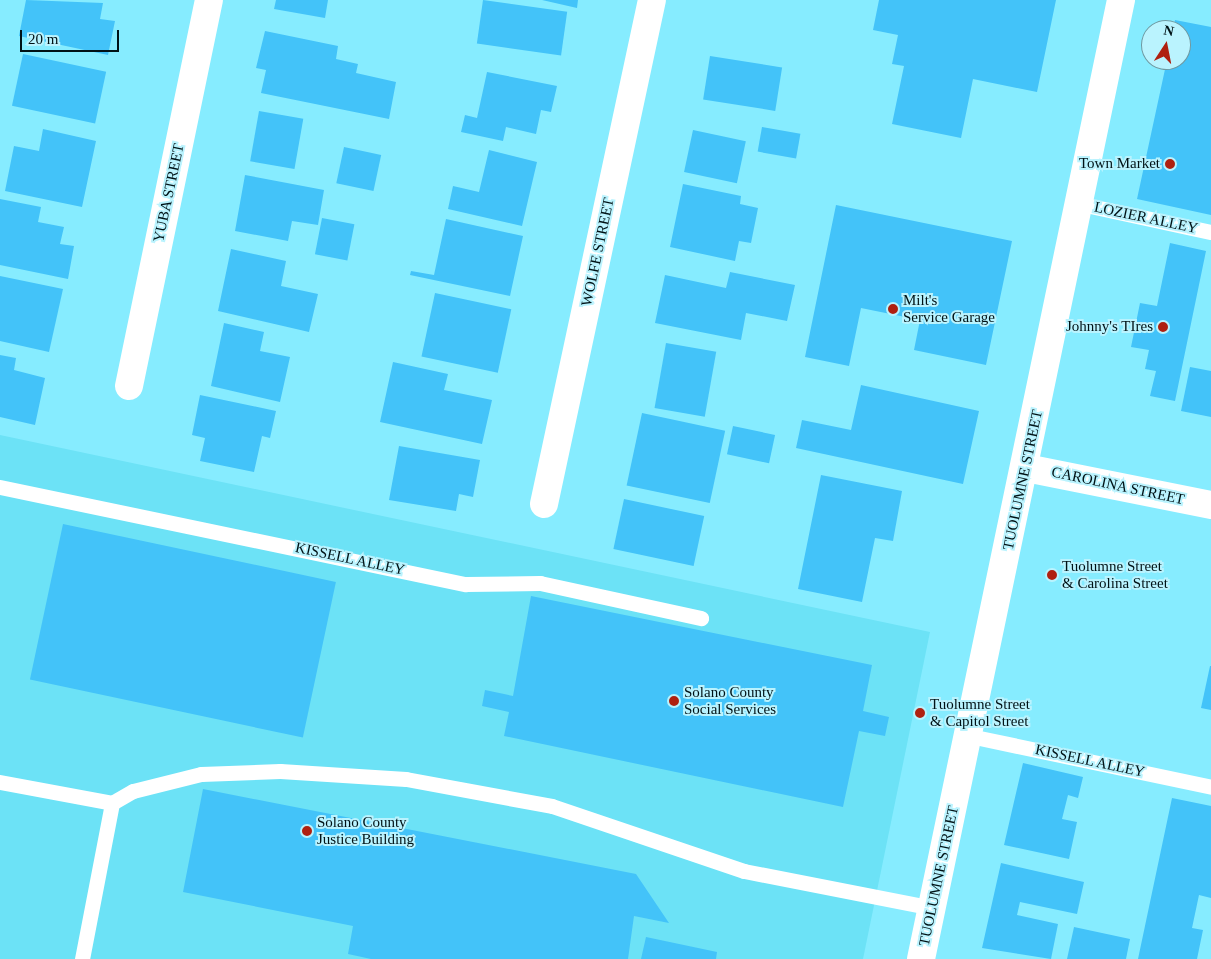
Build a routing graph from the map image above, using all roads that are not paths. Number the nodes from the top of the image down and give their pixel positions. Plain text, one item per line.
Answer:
1 (209, 0) edge
2 (652, 0) edge
3 (1121, 0) edge
4 (1081, 204) junction
5 (1211, 232) edge
6 (129, 386) dead end
7 (1026, 468) junction
8 (1, 490) edge
9 (544, 504) dead end
10 (1211, 505) edge
11 (701, 618) dead end
12 (970, 736) junction
13 (0, 782) edge
14 (1211, 787) edge
15 (112, 803) junction
16 (932, 908) junction
17 (82, 959) edge
18 (921, 959) edge

1 - 6 street, YUBA STREET
2 - 9 street, WOLFE STREET
3 - 4 street, TUOLUMNE STREET
4 - 5 lane, LOZIER ALLEY
4 - 7 street, TUOLUMNE STREET
7 - 10 street, CAROLINA STREET
7 - 12 street, TUOLUMNE STREET
8 - 11 lane, KISSELL ALLEY
12 - 14 lane, KISSELL ALLEY
12 - 16 street, TUOLUMNE STREET
13 - 15 lane
15 - 16 lane
15 - 17 lane
16 - 18 street, TUOLUMNE STREET

